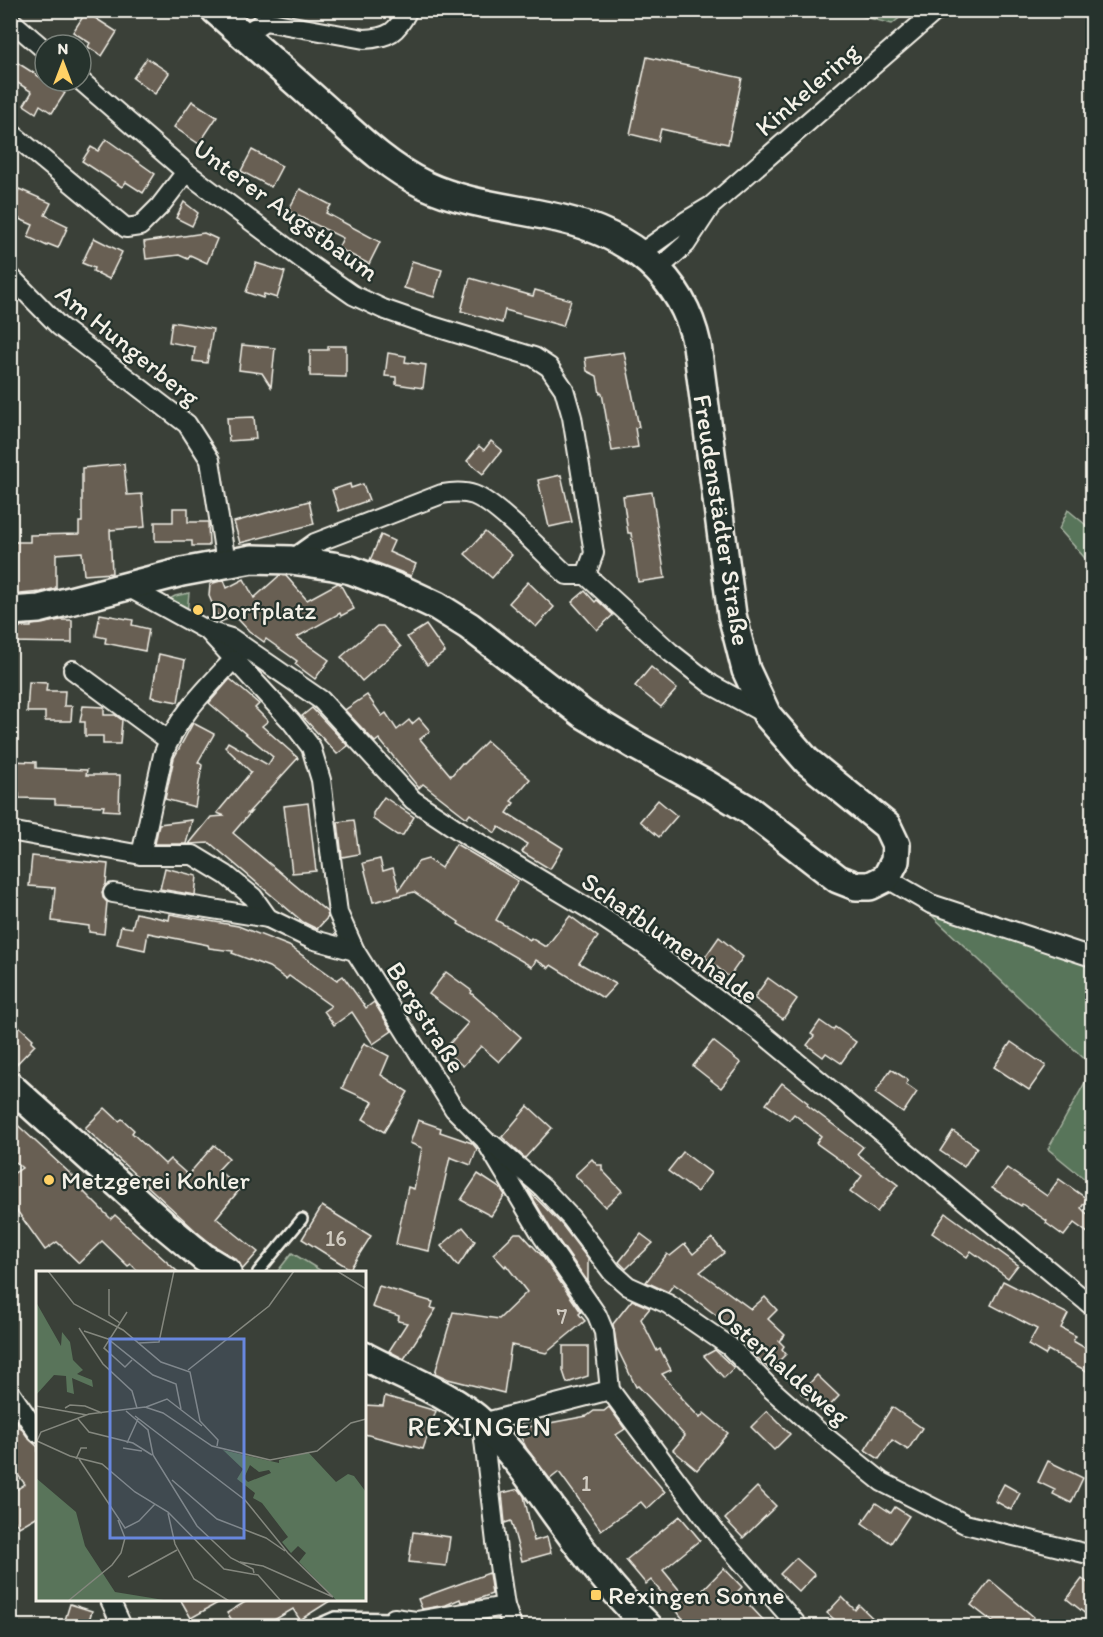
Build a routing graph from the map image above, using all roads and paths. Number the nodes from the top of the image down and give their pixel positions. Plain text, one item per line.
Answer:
1 (215, 10) edge
2 (408, 10) edge
3 (937, 10) edge
4 (10, 20) edge
5 (243, 35) junction
6 (33, 40) edge
7 (93, 91) edge
8 (10, 132) edge
9 (186, 172) junction
10 (649, 261) junction
11 (10, 276) edge
12 (291, 560) junction
13 (226, 563) junction
14 (586, 575) junction
15 (126, 586) junction
16 (10, 611) edge
17 (208, 631) junction
18 (234, 660) junction
19 (73, 670) dead end
20 (767, 715) junction
21 (168, 740) junction
22 (10, 831) edge
23 (141, 855) junction
24 (886, 878) junction
25 (113, 892) dead end
26 (268, 918) junction
27 (356, 951) junction
28 (1092, 957) edge
29 (10, 1086) edge
30 (485, 1140) junction
31 (302, 1219) dead end
32 (224, 1271) edge
33 (259, 1271) edge
34 (1092, 1306) edge
35 (366, 1360) edge
36 (609, 1389) junction
37 (10, 1392) edge
38 (482, 1423) junction
39 (36, 1430) edge
40 (1092, 1555) edge
41 (111, 1601) edge
42 (505, 1606) junction
43 (394, 1618) joint
44 (122, 1626) edge
45 (314, 1626) edge
46 (512, 1626) edge
47 (648, 1626) edge
48 (798, 1626) edge

1 - 5 street, Freudenstädter Straße
2 - 5 street
3 - 10 street, Kinkelering
4 - 6 street
5 - 10 street, Freudenstädter Straße
7 - 9 street, Unterer Augstbaum
8 - 9 street
9 - 14 street, Unterer Augstbaum
10 - 20 street, Freudenstädter Straße
11 - 13 street, Am Hungerberg
12 - 13 street
12 - 14 street
12 - 24 street
13 - 15 street
14 - 20 street
15 - 16 street
15 - 17 street, Bergstraße
17 - 18 street, Bergstraße
17 - 34 street, Schafblumenhalde
18 - 21 street
18 - 27 street, Bergstraße
19 - 21 street
20 - 24 street, Freudenstädter Straße
21 - 23 street
22 - 23 street
23 - 26 street
24 - 28 street
25 - 26 street
26 - 27 street
27 - 30 street, Bergstraße
29 - 32 street
30 - 36 street, Bergstraße
30 - 40 street, Osterhaldeweg
31 - 33 lane
35 - 38 street
36 - 38 street
36 - 48 street
37 - 39 street
38 - 42 street
38 - 47 street
41 - 44 street
42 - 43 street
42 - 46 street
43 - 45 lane

